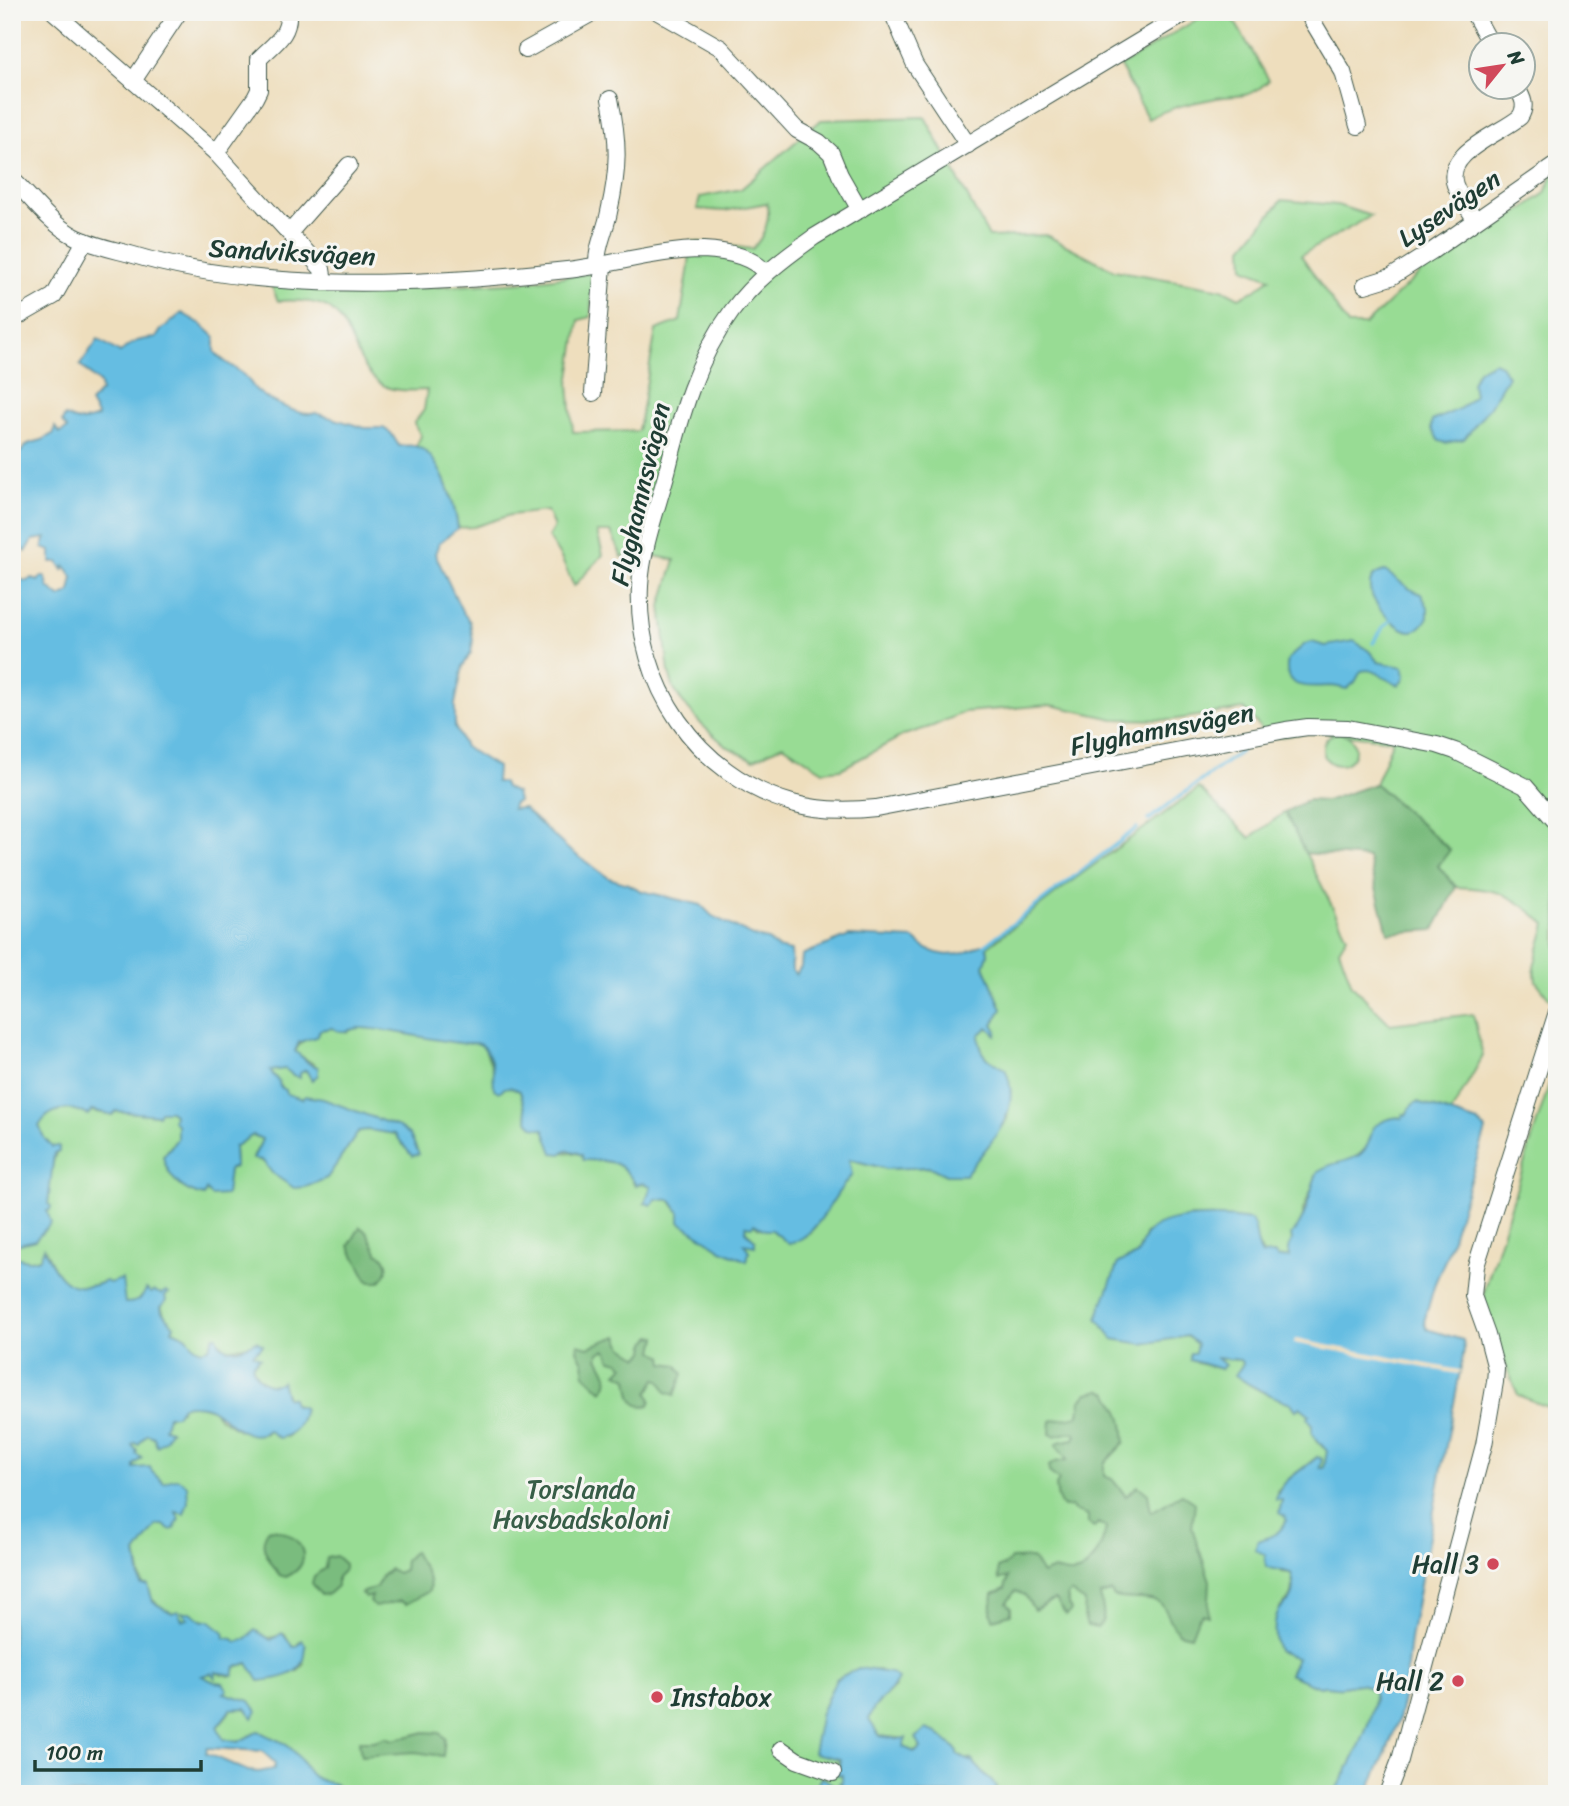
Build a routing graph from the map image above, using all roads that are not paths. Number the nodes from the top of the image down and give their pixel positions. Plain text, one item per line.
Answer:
1 (54, 12) edge
2 (179, 12) edge
3 (288, 12) edge
4 (594, 12) edge
5 (658, 12) edge
6 (892, 12) edge
7 (1188, 12) edge
8 (1307, 12) edge
9 (1473, 12) edge
10 (1484, 32) edge
11 (526, 50) dead end
12 (133, 81) junction
13 (610, 99) dead end
14 (1524, 102) edge
15 (1358, 125) dead end
16 (968, 145) junction
17 (216, 153) junction
18 (1557, 164) edge
19 (349, 165) dead end
20 (12, 179) edge
21 (860, 210) junction
22 (1475, 219) junction
23 (290, 232) junction
24 (85, 240) junction
25 (600, 265) junction
26 (766, 273) junction
27 (324, 282) junction
28 (1365, 285) dead end
29 (12, 320) edge
30 (593, 393) dead end
31 (1557, 822) edge
32 (1557, 1012) edge
33 (781, 1749) dead end
34 (833, 1773) dead end
35 (1387, 1794) edge

1 - 12 street
2 - 12 street
3 - 17 street
4 - 11 street
5 - 21 street
6 - 16 street
7 - 16 street, Flyghamnsvägen
8 - 15 street
9 - 10 street
12 - 17 street
13 - 25 street
14 - 22 street
16 - 21 street, Flyghamnsvägen
17 - 23 street
18 - 22 street, Lysevägen
19 - 23 street
20 - 24 street, Sandviksvägen
21 - 26 street, Flyghamnsvägen
22 - 28 street, Lysevägen
23 - 27 street
24 - 27 street, Sandviksvägen
24 - 29 street
25 - 26 street, Sandviksvägen
25 - 27 street, Sandviksvägen
25 - 30 street
26 - 31 street, Flyghamnsvägen
32 - 35 street
33 - 34 street

